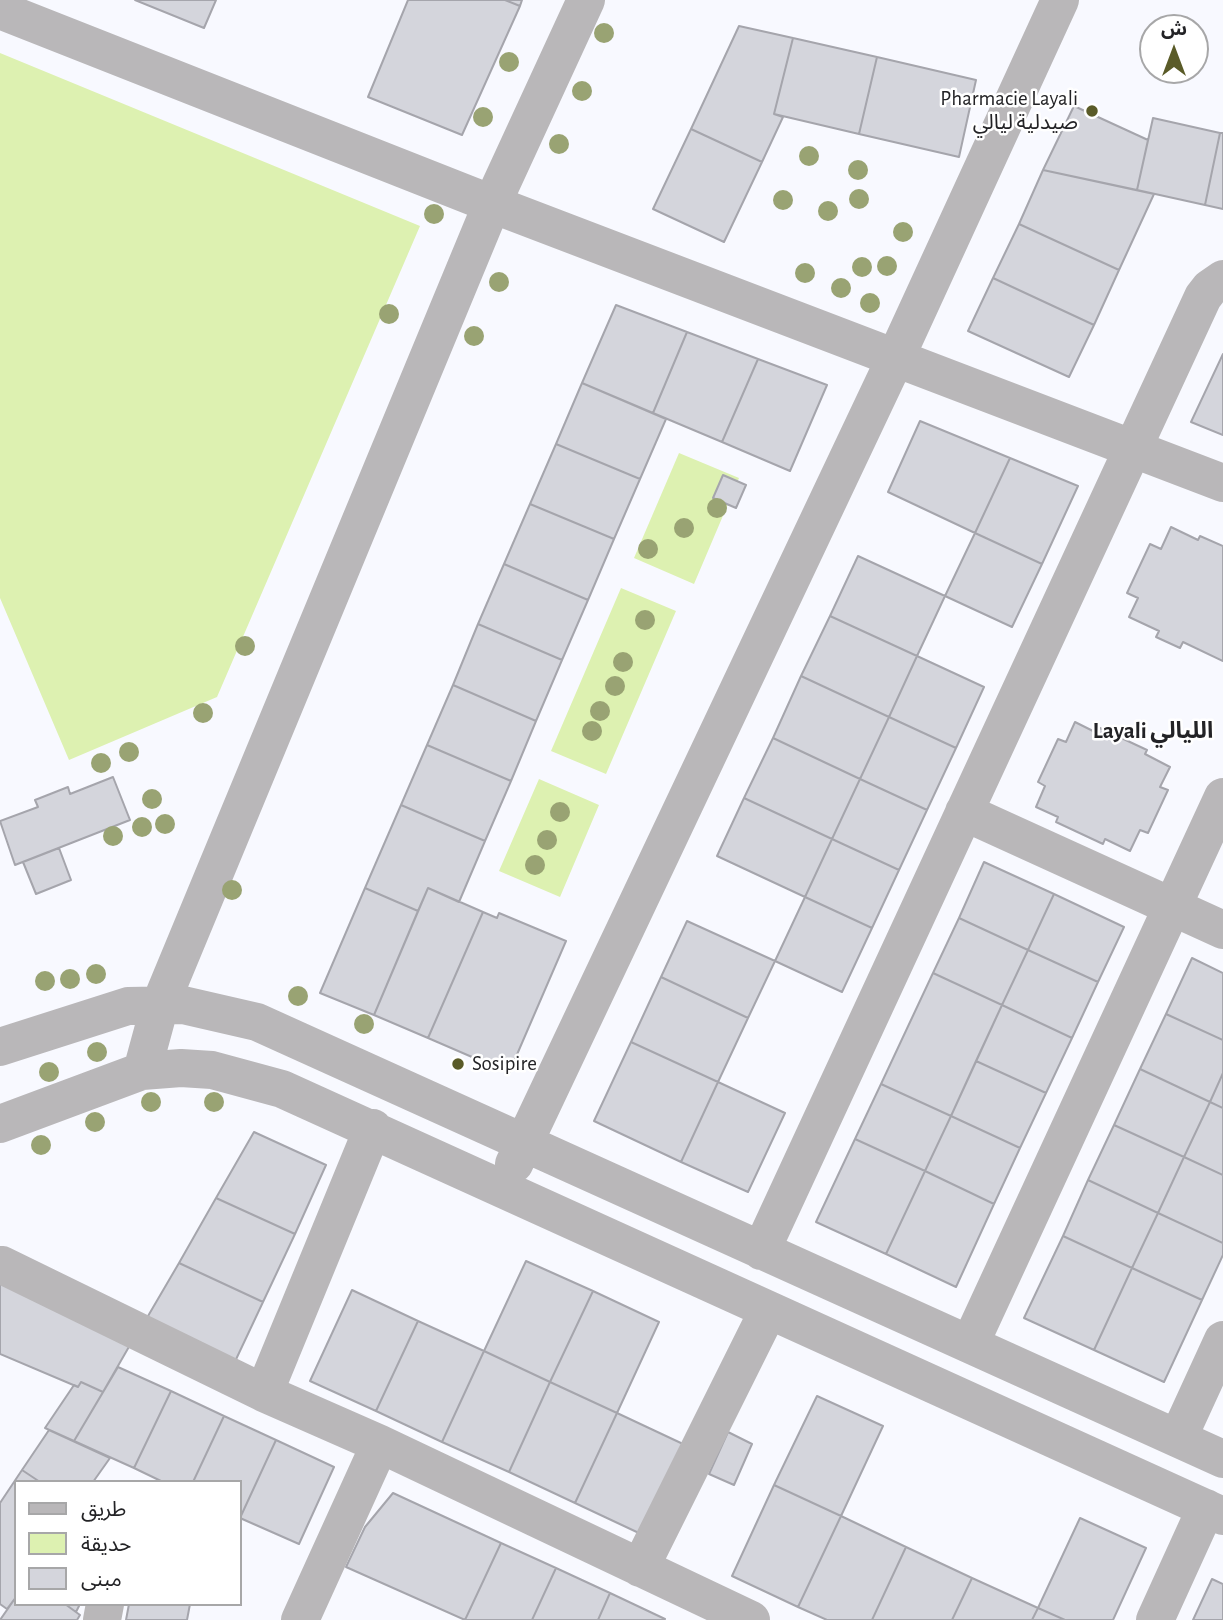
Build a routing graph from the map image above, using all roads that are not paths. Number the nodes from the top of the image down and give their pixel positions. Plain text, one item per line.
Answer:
1 (586, 0) edge
2 (1060, 0) edge
3 (0, 10) edge
4 (492, 204) junction
5 (1223, 279) edge
6 (895, 358) junction
7 (1135, 448) junction
8 (1223, 483) edge
9 (1223, 797) edge
10 (964, 812) junction
11 (1172, 907) junction
12 (1223, 930) edge
13 (160, 1005) junction
14 (0, 1047) edge
15 (142, 1072) junction
16 (0, 1124) edge
17 (373, 1128) junction
18 (523, 1141) junction
19 (504, 1190) junction
20 (761, 1251) junction
21 (2, 1265) edge
22 (768, 1311) junction
23 (1223, 1340) edge
24 (970, 1344) junction
25 (264, 1393) junction
26 (1178, 1438) junction
27 (380, 1444) junction
28 (1223, 1459) edge
29 (1215, 1512) edge
30 (640, 1569) junction
31 (300, 1620) edge
32 (751, 1620) edge
33 (1155, 1620) edge

1 - 4 street
2 - 6 street
3 - 4 street
4 - 6 street
4 - 13 street
5 - 7 street
6 - 7 street
6 - 18 street
7 - 8 street
7 - 10 street
9 - 11 street
10 - 11 street
10 - 20 street
11 - 12 street
11 - 24 street
13 - 14 street
13 - 15 street
13 - 18 street
15 - 16 street
15 - 17 street
17 - 19 street
17 - 25 street
18 - 19 street
18 - 20 street
19 - 22 street
20 - 24 street
21 - 25 street
22 - 29 street
22 - 30 street
23 - 26 street
24 - 26 street
25 - 27 street
26 - 28 street
27 - 30 street
27 - 31 street
29 - 33 street
30 - 32 street

